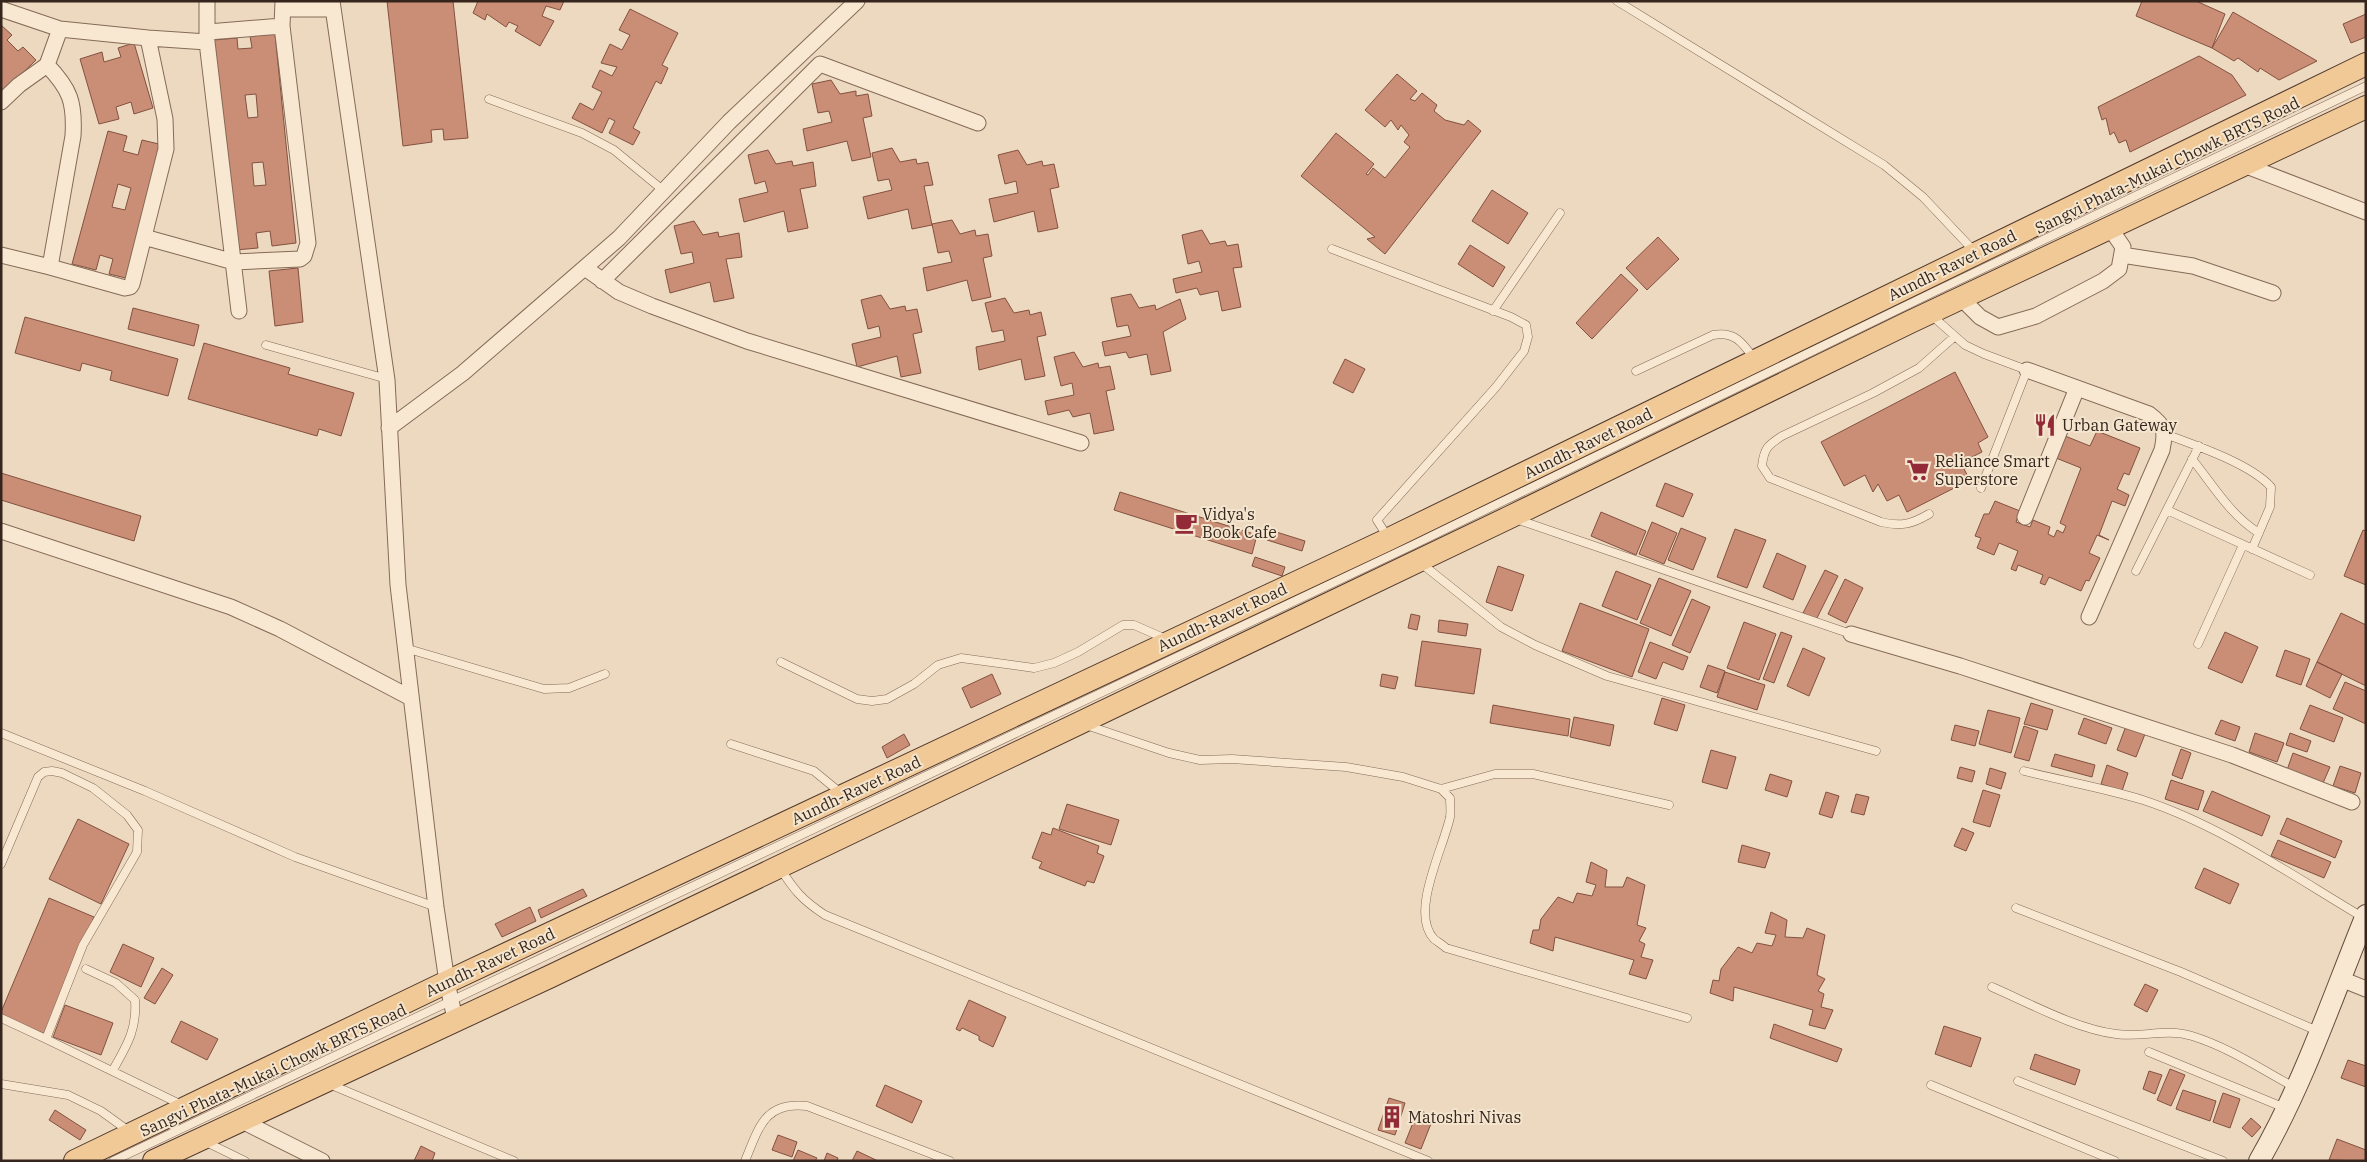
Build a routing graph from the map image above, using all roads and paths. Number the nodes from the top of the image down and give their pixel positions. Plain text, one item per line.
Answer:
1 (207, 1) edge
2 (857, 1) edge
3 (1617, 1) edge
4 (283, 5) edge
5 (332, 5) edge
6 (1, 9) edge
7 (282, 26) junction
8 (60, 29) junction
9 (208, 37) junction
10 (148, 38) junction
11 (2366, 64) edge
12 (47, 65) junction
13 (2366, 86) edge
14 (489, 100) dead end
15 (1, 102) edge
16 (2366, 107) edge
17 (978, 123) dead end
18 (2244, 165) junction
19 (664, 191) junction
20 (2366, 212) edge
21 (1560, 213) dead end
22 (2110, 228) junction
23 (144, 237) junction
24 (1332, 249) dead end
25 (1976, 254) junction
26 (1, 255) edge
27 (2122, 255) junction
28 (234, 262) junction
29 (50, 267) junction
30 (585, 268) junction
31 (602, 281) junction
32 (2273, 293) dead end
33 (1960, 298) junction
34 (1494, 311) junction
35 (239, 312) dead end
36 (1929, 313) junction
37 (1954, 337) junction
38 (266, 345) dead end
39 (1756, 361) junction
40 (2027, 370) junction
41 (1636, 371) dead end
42 (387, 380) junction
43 (2077, 388) junction
44 (390, 428) junction
45 (2166, 434) junction
46 (1081, 443) dead end
47 (2199, 446) junction
48 (2192, 459) junction
49 (1981, 488) dead end
50 (2167, 510) junction
51 (1929, 514) dead end
52 (1510, 517) junction
53 (2025, 517) dead end
54 (1, 531) edge
55 (2259, 533) junction
56 (2243, 545) junction
57 (2252, 549) junction
58 (1403, 550) junction
59 (2136, 571) dead end
60 (2310, 575) dead end
61 (2089, 617) dead end
62 (1851, 634) joint
63 (1170, 641) junction
64 (2198, 644) dead end
65 (405, 648) junction
66 (781, 662) dead end
67 (605, 674) dead end
68 (411, 698) junction
69 (1079, 723) junction
70 (1, 733) edge
71 (731, 744) dead end
72 (1876, 752) dead end
73 (2024, 771) dead end
74 (1441, 789) junction
75 (844, 795) junction
76 (2352, 802) dead end
77 (1669, 805) dead end
78 (1, 864) edge
79 (779, 866) junction
80 (436, 907) junction
81 (2016, 908) dead end
82 (2365, 917) edge
83 (86, 969) dead end
84 (2341, 979) junction
85 (1992, 987) dead end
86 (2366, 989) edge
87 (451, 1001) junction
88 (1, 1018) edge
89 (1687, 1018) dead end
90 (2321, 1032) junction
91 (46, 1039) junction
92 (2149, 1052) dead end
93 (113, 1070) junction
94 (2018, 1081) dead end
95 (323, 1082) junction
96 (1, 1084) edge
97 (1931, 1085) dead end
98 (2296, 1087) junction
99 (186, 1107) junction
100 (2287, 1108) junction
101 (240, 1120) junction
102 (132, 1133) junction
103 (200, 1139) junction
104 (74, 1161) edge
105 (113, 1161) edge
106 (154, 1161) edge
107 (245, 1161) edge
108 (322, 1161) edge
109 (514, 1161) edge
110 (745, 1161) edge
111 (950, 1161) edge
112 (1428, 1161) edge
113 (2115, 1161) edge
114 (2223, 1161) edge
115 (2259, 1161) edge

1 - 9 street
2 - 19 street
3 - 25 lane
4 - 5 street
4 - 7 street
5 - 42 street
6 - 8 street
7 - 9 street
7 - 28 street
8 - 10 street
8 - 12 street
9 - 10 street
9 - 28 street
10 - 23 street
11 - 25 main road, Aundh-Ravet Road
12 - 15 street
12 - 29 street
13 - 58 lane, Sangvi Phata-Mukai Chowk BRTS Road
14 - 19 lane
16 - 18 main road, Aundh-Ravet Road
17 - 31 street
18 - 20 street
18 - 22 main road, Aundh-Ravet Road
19 - 30 street
21 - 34 lane
22 - 27 street
22 - 33 main road, Aundh-Ravet Road
23 - 28 street
23 - 29 street
24 - 34 lane
25 - 39 main road, Aundh-Ravet Road
26 - 29 street
27 - 32 street
27 - 33 street
28 - 35 street
30 - 31 street
30 - 44 street
31 - 46 street
33 - 36 main road, Aundh-Ravet Road
34 - 58 lane
36 - 37 lane
36 - 52 main road, Aundh-Ravet Road
37 - 40 lane
37 - 51 lane
38 - 42 lane
39 - 41 lane
39 - 58 main road, Aundh-Ravet Road
40 - 43 street
40 - 49 lane
42 - 44 street
43 - 45 street
43 - 53 street
44 - 65 street
45 - 47 lane
45 - 61 street
47 - 48 lane
47 - 55 lane
48 - 50 lane
48 - 55 lane
50 - 56 lane
50 - 59 lane
52 - 58 main road, Aundh-Ravet Road
52 - 62 lane
54 - 68 street
55 - 57 lane
56 - 57 lane
56 - 64 lane
57 - 60 lane
58 - 63 main road, Aundh-Ravet Road
58 - 69 main road, Aundh-Ravet Road
58 - 72 lane
58 - 87 lane, Sangvi Phata-Mukai Chowk BRTS Road
62 - 76 street
63 - 66 lane
63 - 75 main road, Aundh-Ravet Road
65 - 67 lane
65 - 68 street
68 - 80 street
69 - 74 lane
69 - 79 main road, Aundh-Ravet Road
70 - 80 lane
71 - 75 lane
73 - 82 lane
74 - 77 lane
74 - 89 lane
75 - 87 main road, Aundh-Ravet Road
78 - 91 lane
79 - 87 main road, Aundh-Ravet Road
79 - 112 lane
80 - 87 street
81 - 90 lane
82 - 84 main road
83 - 93 lane
84 - 86 street
84 - 90 main road
85 - 98 lane
87 - 95 main road, Aundh-Ravet Road
87 - 99 main road, Aundh-Ravet Road
87 - 105 lane, Sangvi Phata-Mukai Chowk BRTS Road
88 - 91 lane
90 - 98 main road
91 - 93 lane
92 - 100 lane
93 - 99 lane
94 - 114 lane
95 - 101 main road, Aundh-Ravet Road
95 - 109 lane
96 - 102 lane
97 - 113 lane
98 - 100 main road
99 - 102 main road, Aundh-Ravet Road
100 - 115 main road
101 - 103 main road, Aundh-Ravet Road
101 - 108 street
102 - 104 main road, Aundh-Ravet Road
103 - 106 main road, Aundh-Ravet Road
103 - 107 lane
110 - 111 lane

